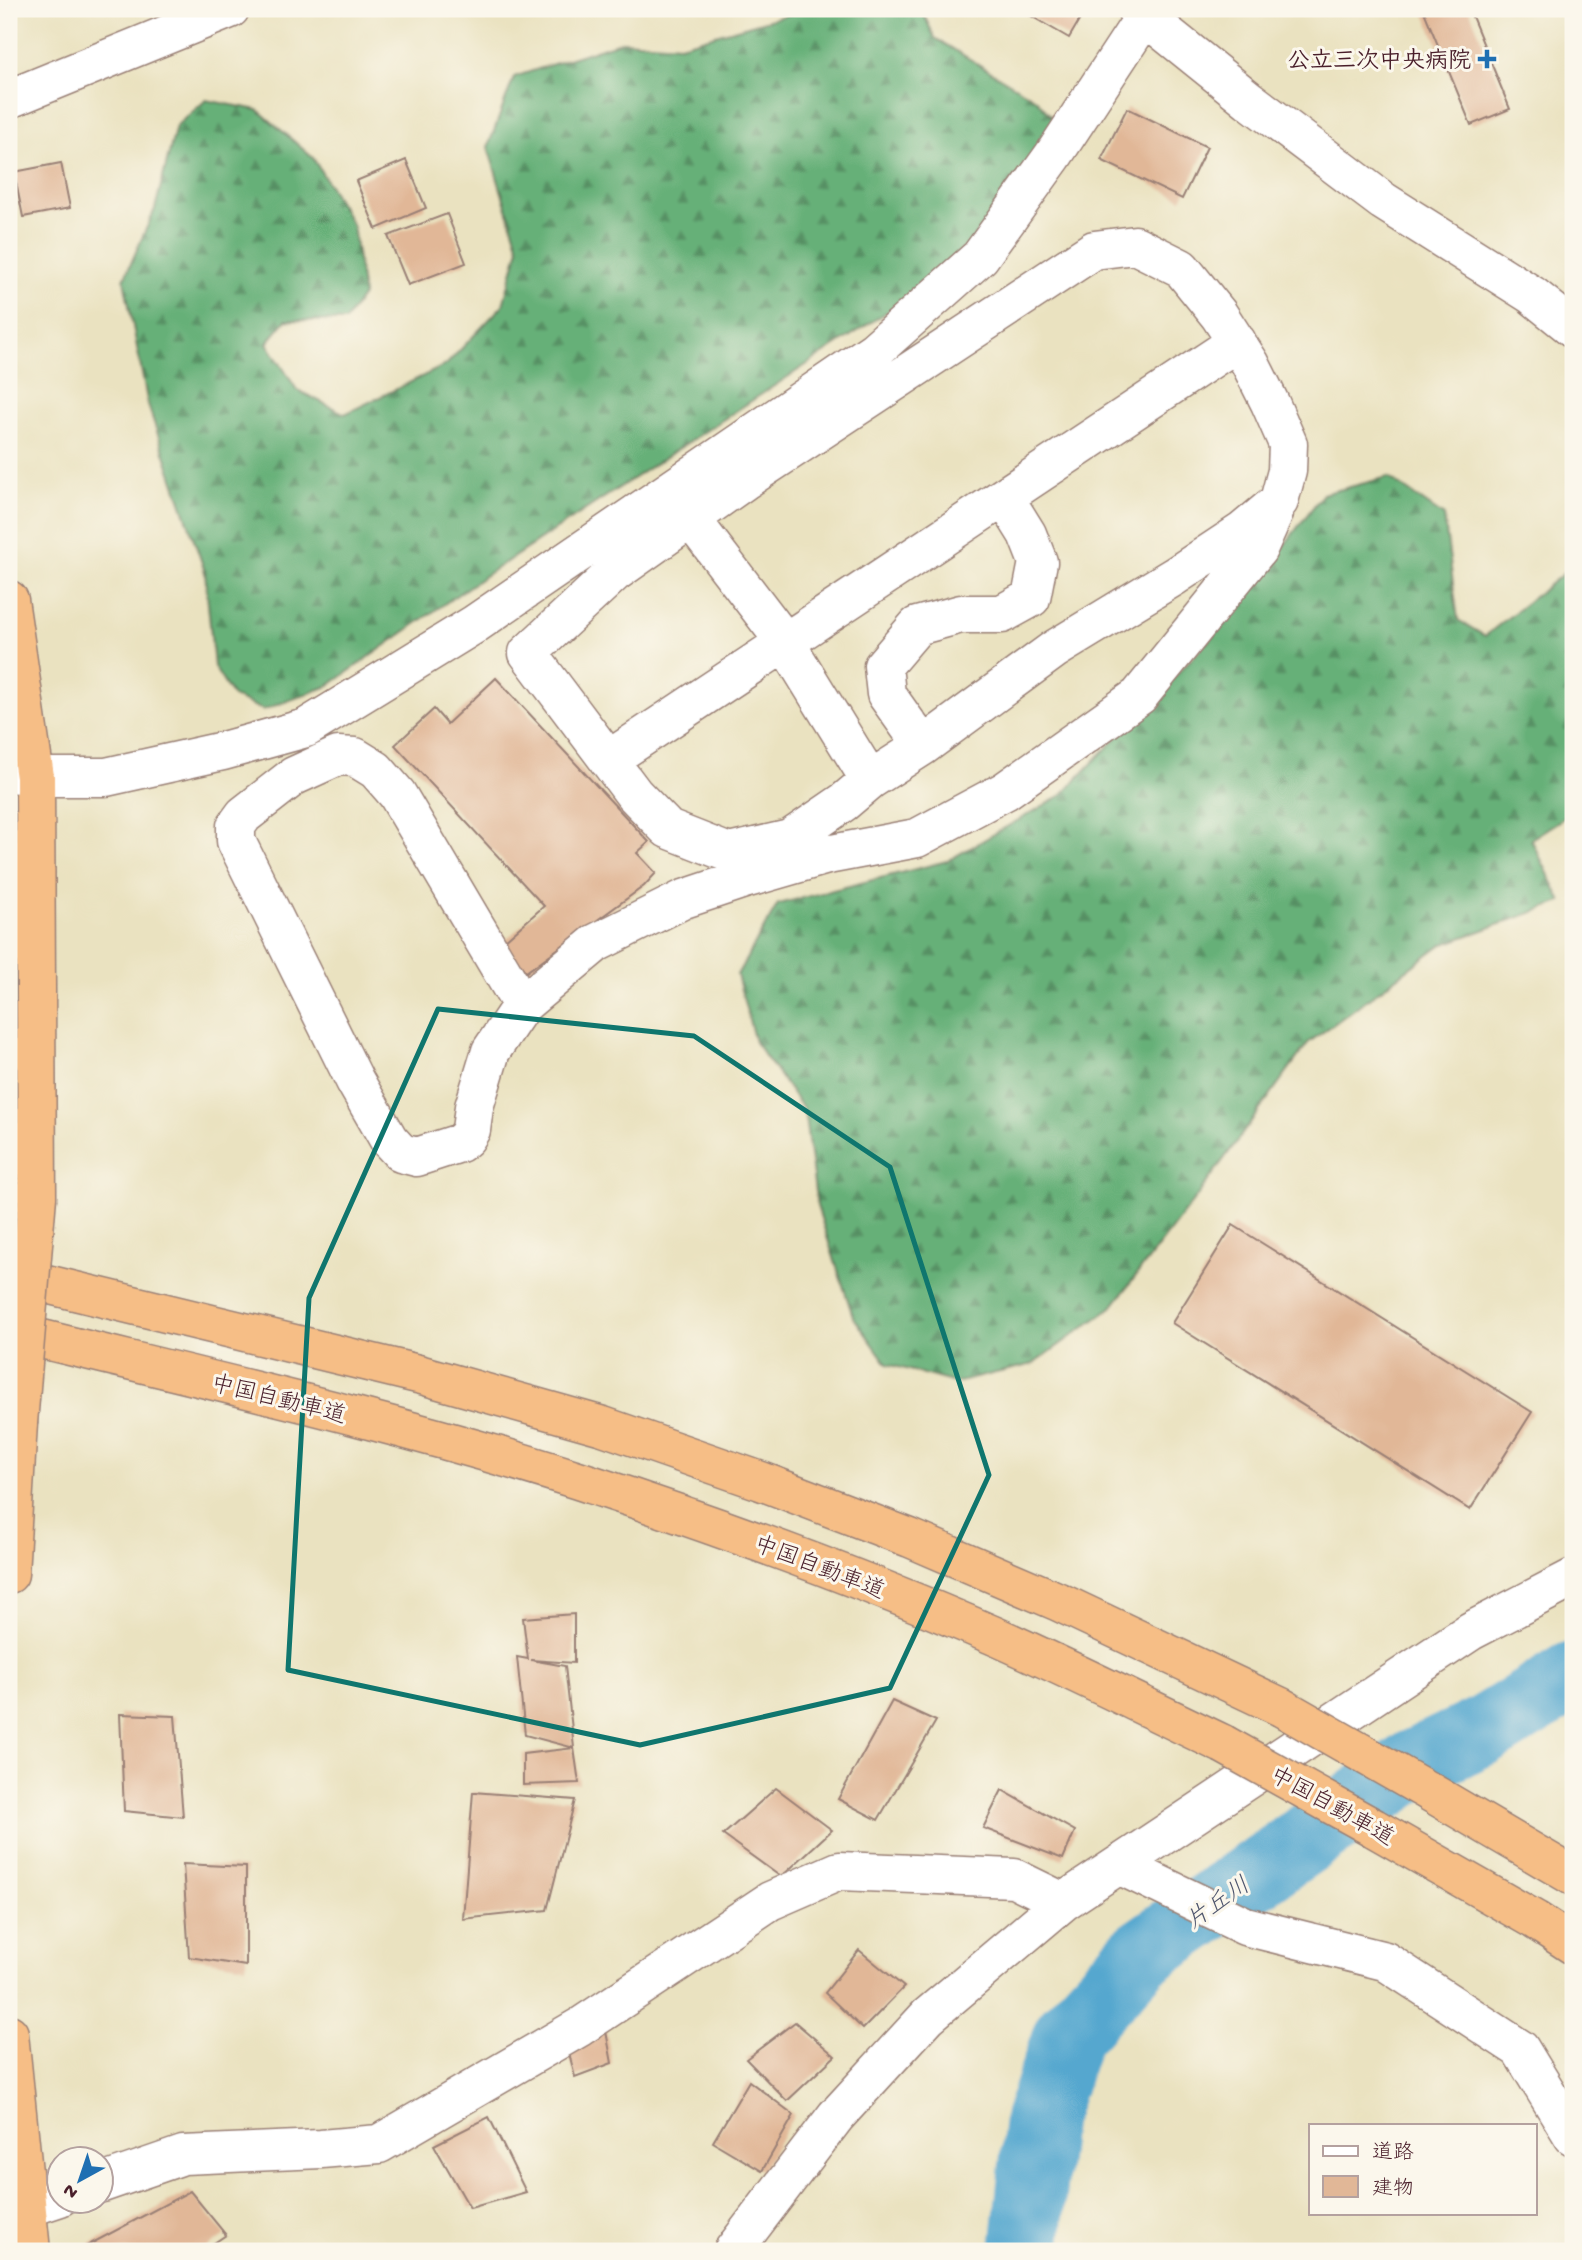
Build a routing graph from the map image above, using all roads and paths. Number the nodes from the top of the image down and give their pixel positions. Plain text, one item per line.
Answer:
1 (230, 9) edge
2 (1140, 12) edge
3 (9, 99) edge
4 (1573, 328) edge
5 (1237, 342) junction
6 (1004, 497) junction
7 (1279, 501) junction
8 (691, 519) junction
9 (9, 600) edge
10 (498, 608) junction
11 (785, 642) junction
12 (528, 653) junction
13 (923, 746) junction
14 (608, 760) junction
15 (22, 775) edge
16 (870, 780) junction
17 (523, 1005) junction
18 (9, 1275) edge
19 (9, 1331) edge
20 (13, 1467) edge
21 (9, 1574) edge
22 (1573, 1578) edge
23 (1119, 1865) junction
24 (1573, 1875) edge
25 (1063, 1902) junction
26 (1535, 1920) junction
27 (1573, 1945) edge
28 (1573, 1952) edge
29 (9, 2034) edge
30 (1573, 2136) edge
31 (116, 2178) edge
32 (43, 2203) edge
33 (31, 2251) edge
34 (733, 2251) edge

1 - 3 street
2 - 4 street
2 - 10 street
5 - 6 street
5 - 7 street
5 - 8 street
6 - 11 street
6 - 13 street
7 - 13 street
7 - 17 street
8 - 11 street
8 - 12 street
9 - 15 highway
10 - 12 street
10 - 15 street
11 - 14 street
11 - 16 street
12 - 14 street
13 - 16 street
14 - 16 street
15 - 20 highway, bridge
17 - 17 street
18 - 24 highway, bridge
19 - 26 highway, 中国自動車道, bridge
20 - 21 highway
22 - 23 street
23 - 25 street
23 - 30 street
25 - 31 street
25 - 34 street
26 - 27 highway, 中国自動車道
26 - 28 highway
29 - 32 highway
32 - 33 highway

